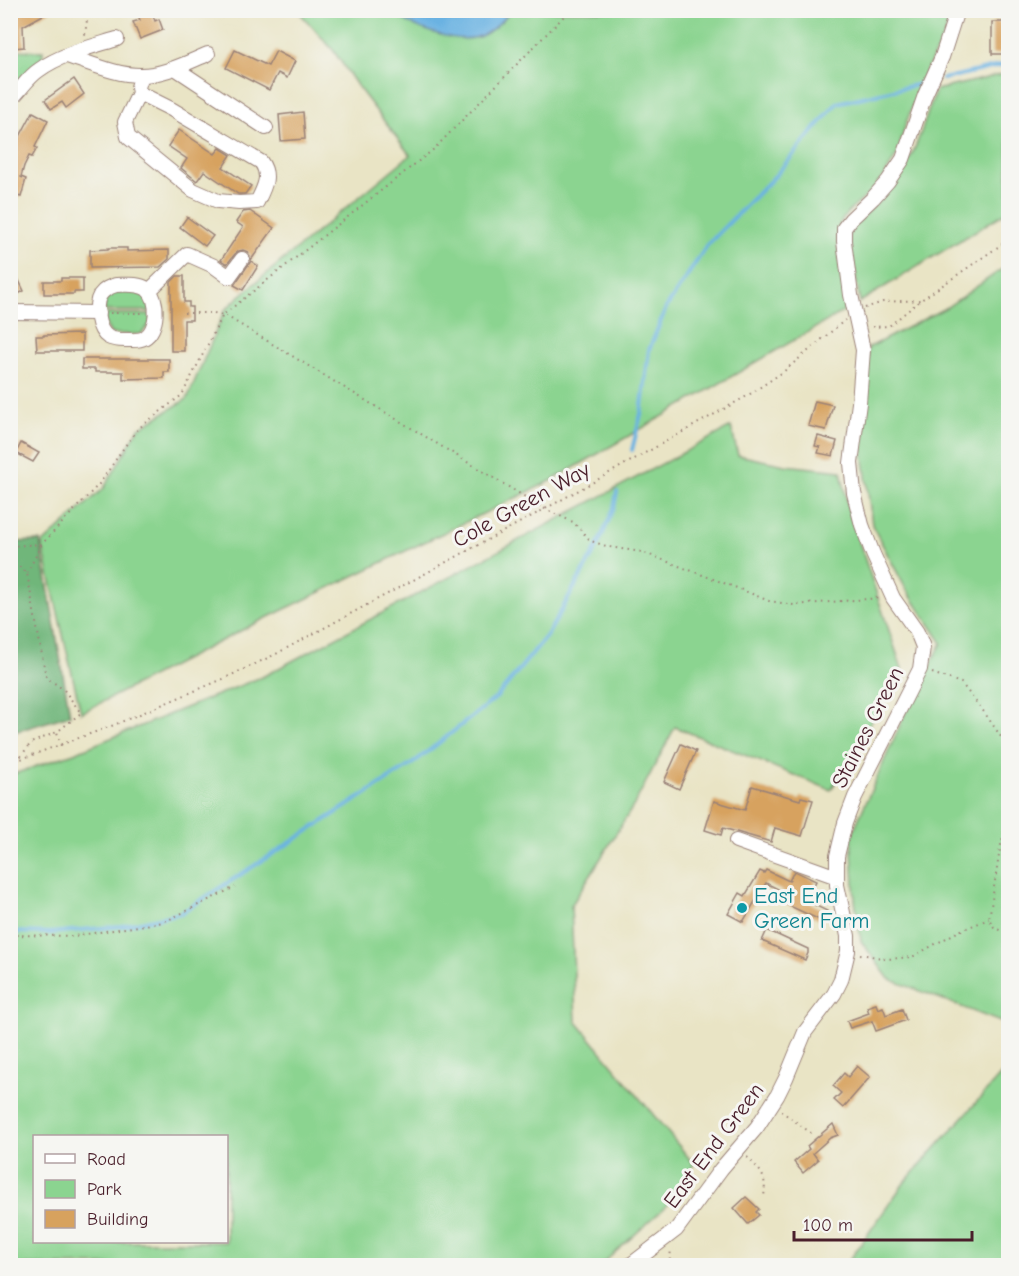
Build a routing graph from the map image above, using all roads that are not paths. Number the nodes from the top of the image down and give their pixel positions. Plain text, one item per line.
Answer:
1 (957, 10) edge
2 (117, 39) dead end
3 (208, 54) dead end
4 (67, 56) junction
5 (175, 68) junction
6 (142, 75) junction
7 (139, 93) junction
8 (10, 100) edge
9 (266, 128) dead end
10 (242, 259) dead end
11 (149, 291) junction
12 (10, 312) edge
13 (98, 313) junction
14 (736, 842) dead end
15 (837, 877) junction
16 (844, 970) joint
17 (629, 1266) edge

1 - 15 street, Staines Green
2 - 4 street
3 - 5 street
4 - 6 street
4 - 8 street
5 - 6 street
5 - 9 street
6 - 7 street
7 - 7 street
10 - 11 street
11 - 13 street
11 - 13 street
12 - 13 street
14 - 15 street
15 - 16 street, Staines Green
16 - 17 street, East End Green

